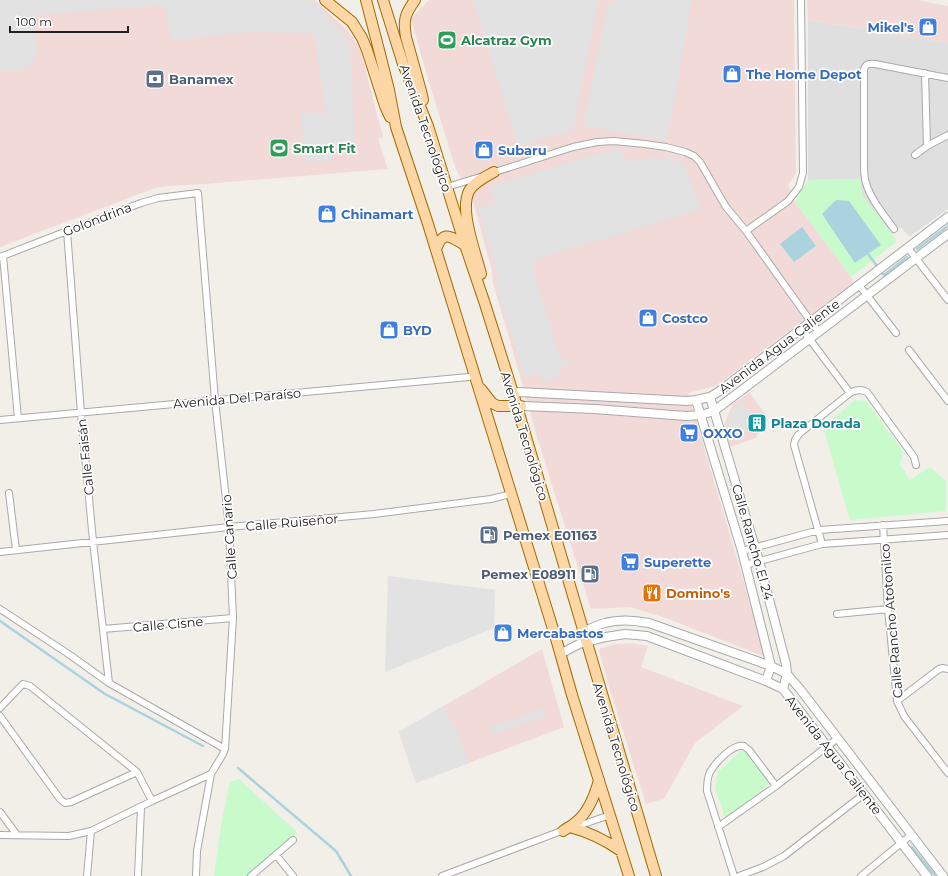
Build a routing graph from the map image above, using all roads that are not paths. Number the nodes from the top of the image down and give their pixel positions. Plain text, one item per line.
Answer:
1 (325, 0) edge
2 (366, 0) edge
3 (383, 0) edge
4 (415, 0) edge
5 (801, 0) edge
6 (925, 73) junction
7 (948, 78) edge
8 (428, 126) junction
9 (396, 127) junction
10 (948, 135) edge
11 (927, 146) junction
12 (915, 155) dead end
13 (494, 172) junction
14 (447, 187) junction
15 (198, 193) joint
16 (948, 217) edge
17 (894, 229) dead end
18 (67, 230) junction
19 (746, 231) junction
20 (948, 234) edge
21 (465, 245) junction
22 (908, 248) junction
23 (436, 249) junction
24 (2, 257) edge
25 (916, 258) junction
26 (860, 285) junction
27 (868, 295) junction
28 (948, 300) edge
29 (485, 304) junction
30 (811, 322) junction
31 (802, 329) junction
32 (819, 332) junction
33 (896, 332) dead end
34 (810, 339) junction
35 (909, 350) dead end
36 (476, 380) junction
37 (512, 393) junction
38 (850, 393) junction
39 (614, 397) junction
40 (710, 397) junction
41 (215, 400) junction
42 (696, 400) junction
43 (948, 400) edge
44 (519, 406) junction
45 (714, 410) junction
46 (613, 411) junction
47 (81, 413) junction
48 (700, 416) junction
49 (18, 418) junction
50 (0, 420) edge
51 (916, 466) dead end
52 (9, 493) dead end
53 (511, 494) junction
54 (948, 521) edge
55 (884, 525) junction
56 (229, 527) junction
57 (819, 530) junction
58 (948, 535) edge
59 (884, 539) junction
60 (93, 541) junction
61 (822, 544) junction
62 (755, 548) junction
63 (16, 550) junction
64 (742, 551) junction
65 (0, 552) edge
66 (759, 561) junction
67 (745, 565) junction
68 (0, 609) edge
69 (888, 609) junction
70 (837, 614) dead end
71 (233, 618) junction
72 (103, 629) junction
73 (584, 632) junction
74 (587, 642) junction
75 (560, 654) junction
76 (771, 666) junction
77 (947, 669) edge
78 (787, 674) junction
79 (766, 681) junction
80 (109, 683) junction
81 (783, 689) junction
82 (897, 700) junction
83 (0, 708) edge
84 (0, 716) edge
85 (838, 738) junction
86 (828, 746) junction
87 (224, 749) junction
88 (137, 772) junction
89 (948, 773) edge
90 (211, 774) junction
91 (599, 780) junction
92 (776, 786) junction
93 (864, 794) junction
94 (152, 800) junction
95 (141, 807) junction
96 (0, 812) edge
97 (610, 815) junction
98 (718, 827) junction
99 (568, 830) junction
100 (91, 831) junction
101 (0, 835) edge
102 (17, 835) junction
103 (911, 835) junction
104 (293, 840) dead end
105 (902, 843) junction
106 (621, 851) junction
107 (276, 855) junction
108 (87, 876) edge
109 (138, 876) edge
110 (196, 876) edge
111 (251, 876) edge
112 (293, 876) edge
113 (442, 876) edge
114 (628, 876) edge
115 (656, 876) edge
116 (734, 876) edge
117 (739, 876) edge
118 (861, 876) edge
119 (927, 876) edge
120 (942, 876) edge

1 - 9 main road
2 - 9 main road, Avenida Tecnológico
3 - 8 main road, Avenida Tecnológico
4 - 8 main road
5 - 19 street
6 - 7 street
6 - 11 street
6 - 17 street
8 - 14 main road, Avenida Tecnológico
9 - 23 main road, Avenida Tecnológico
10 - 11 street
11 - 12 street
13 - 14 street
13 - 19 street
13 - 29 main road
14 - 21 main road, Avenida Tecnológico
15 - 18 street, Golondrina
15 - 41 street, Calle Canario
16 - 22 street, Avenida Agua Caliente
18 - 24 street, Golondrina
18 - 47 street, Calle Faisán
19 - 30 street
20 - 25 street, Avenida Agua Caliente
21 - 23 main road
21 - 29 main road, Avenida Tecnológico
22 - 25 street
22 - 26 street, Avenida Agua Caliente
23 - 36 main road, Avenida Tecnológico
24 - 49 street
25 - 27 street, Avenida Agua Caliente
25 - 28 street
26 - 27 street
26 - 30 street, Avenida Agua Caliente
27 - 32 street, Avenida Agua Caliente
27 - 33 street
29 - 37 main road, Avenida Tecnológico
30 - 31 street, Avenida Agua Caliente
30 - 32 street
31 - 34 street
31 - 40 street, Avenida Agua Caliente
32 - 34 street, Avenida Agua Caliente
34 - 38 street
34 - 45 street, Avenida Agua Caliente
35 - 43 street
36 - 41 street, Avenida Del Paraíso
36 - 44 main road
36 - 53 main road, Avenida Tecnológico
37 - 39 street, Avenida Agua Caliente
37 - 44 main road, Avenida Tecnológico
38 - 51 street
38 - 57 street
39 - 42 street, Avenida Agua Caliente
39 - 46 street
40 - 42 street, Avenida Agua Caliente
40 - 45 street, Calle Rancho El 24
41 - 47 street, Avenida Del Paraíso
41 - 56 street, Calle Canario
42 - 48 street, Calle Rancho El 24
44 - 46 street, Avenida Agua Caliente
44 - 73 main road, Avenida Tecnológico
45 - 48 street, Avenida Agua Caliente
45 - 62 street, Calle Rancho El 24
46 - 48 street, Avenida Agua Caliente
47 - 49 street, Avenida Del Paraíso
47 - 60 street, Calle Faisán
48 - 64 street, Calle Rancho El 24
49 - 50 street, Avenida Del Paraíso
52 - 63 street
53 - 56 street, Calle Ruiseñor
53 - 75 main road, Avenida Tecnológico
54 - 55 street
55 - 57 street
55 - 59 street, Calle Rancho Atotonilco
56 - 60 street, Calle Ruiseñor
56 - 71 street, Calle Canario
57 - 61 street
57 - 62 street
58 - 59 street
59 - 61 street
59 - 69 street, Calle Rancho Atotonilco
60 - 63 street, Calle Ruiseñor
60 - 72 street, Calle Faisán
61 - 66 street
62 - 64 street
62 - 66 street, Calle Rancho El 24
63 - 65 street, Calle Ruiseñor
64 - 67 street, Calle Rancho El 24
66 - 67 street
66 - 78 street, Calle Rancho El 24
67 - 76 street, Calle Rancho El 24
68 - 80 street
69 - 70 street
69 - 82 street, Calle Rancho Atotonilco
71 - 72 street, Calle Cisne
71 - 87 street, Calle Canario
72 - 80 street, Calle Faisán
73 - 74 main road, Avenida Tecnológico
73 - 76 street, Avenida Agua Caliente
74 - 75 street, Avenida Agua Caliente
74 - 79 street, Avenida Agua Caliente
74 - 115 main road, Avenida Tecnológico
75 - 91 main road, Avenida Tecnológico
76 - 78 street, Avenida Agua Caliente
76 - 79 street
77 - 82 street
78 - 81 street, Calle Rancho El 24
78 - 85 street, Avenida Agua Caliente
79 - 81 street, Avenida Agua Caliente
80 - 87 street
81 - 86 street, Avenida Agua Caliente
82 - 89 street, Calle Rancho Atotonilco
83 - 88 street
84 - 88 street
85 - 86 street
85 - 103 street, Avenida Agua Caliente
86 - 92 street
86 - 93 street, Avenida Agua Caliente
87 - 90 street, Calle Canario
88 - 94 street
90 - 94 street
90 - 110 street, Calle Canario
91 - 97 main road, Avenida Tecnológico
91 - 99 main road
92 - 98 street
92 - 98 street
93 - 105 street, Avenida Agua Caliente
93 - 117 street
94 - 95 street
95 - 100 street
95 - 109 street
96 - 102 street
97 - 99 street
97 - 106 main road, Avenida Tecnológico
98 - 116 street
99 - 106 main road
99 - 113 street
100 - 102 street
100 - 108 street
101 - 102 street
103 - 105 street
103 - 120 street, Avenida Agua Caliente
104 - 107 street
105 - 118 street
105 - 119 street, Avenida Agua Caliente
106 - 114 main road, Avenida Tecnológico
107 - 111 street
107 - 112 street

